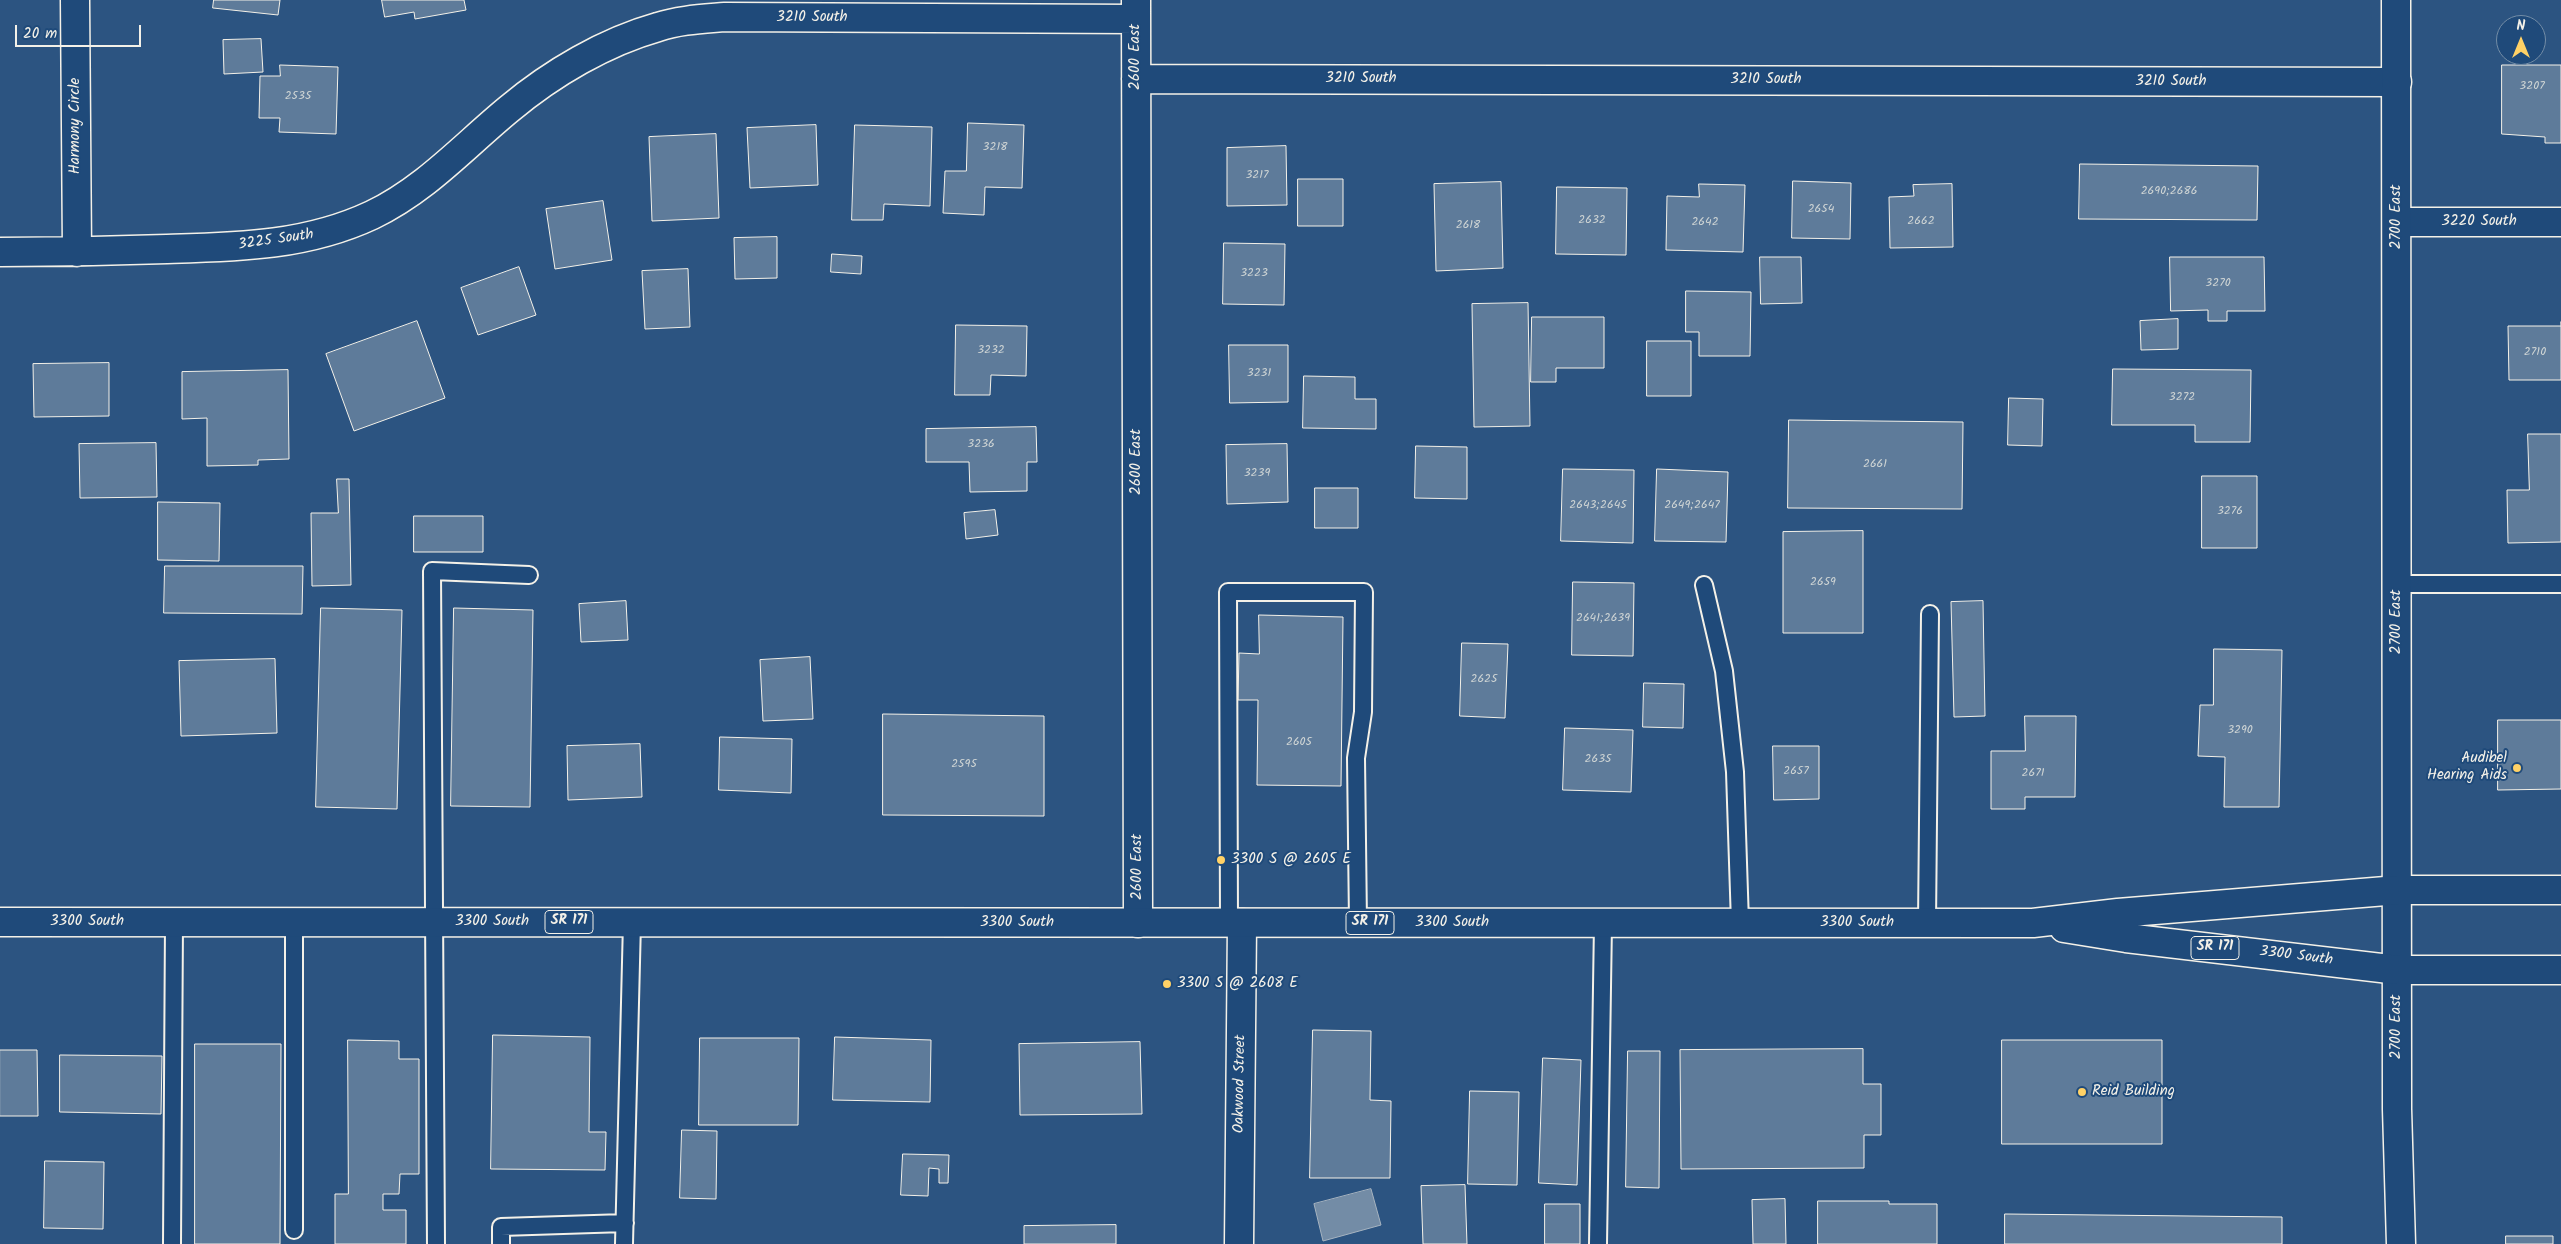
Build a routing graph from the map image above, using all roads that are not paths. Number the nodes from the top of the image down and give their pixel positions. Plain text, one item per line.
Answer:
1 (75, 0) edge
2 (2396, 0) edge
3 (1136, 10) edge
4 (1136, 79) junction
5 (2396, 82) junction
6 (510, 108) joint
7 (2396, 222) junction
8 (2561, 222) edge
9 (0, 252) edge
10 (77, 252) junction
11 (529, 575) dead end
12 (2397, 584) junction
13 (2561, 584) edge
14 (1704, 585) dead end
15 (1930, 614) dead end
16 (2398, 890) junction
17 (2561, 890) edge
18 (0, 922) edge
19 (174, 922) junction
20 (294, 922) junction
21 (434, 922) junction
22 (632, 922) junction
23 (1138, 923) junction
24 (1236, 923) junction
25 (1358, 923) junction
26 (1602, 923) junction
27 (1740, 923) junction
28 (1926, 923) junction
29 (2033, 923) junction
30 (2398, 970) junction
31 (2561, 970) edge
32 (625, 1223) junction
33 (294, 1230) dead end
34 (172, 1244) edge
35 (436, 1244) edge
36 (500, 1244) edge
37 (624, 1244) edge
38 (1239, 1244) edge
39 (1598, 1244) edge
40 (2401, 1244) edge

1 - 10 street, Harmony Circle
2 - 5 street, 2700 East
3 - 4 street, 2600 East
3 - 6 street, 3210 South
4 - 5 street, 3210 South
4 - 23 street, 2600 East
5 - 7 street, 2700 East
6 - 10 street, 3225 South
7 - 8 street, 3220 South
7 - 12 street, 2700 East
9 - 10 street, 3225 South
11 - 21 lane
12 - 13 lane
12 - 16 street, 2700 East
14 - 27 lane
15 - 28 lane
16 - 17 street, 3300 South / SR 171
16 - 29 street, 3300 South / SR 171
16 - 30 street, 2700 East
18 - 19 street, 3300 South / SR 171
19 - 20 street, 3300 South / SR 171
19 - 34 lane
20 - 21 street, 3300 South / SR 171
20 - 33 lane
21 - 22 street, 3300 South / SR 171
21 - 35 lane
22 - 23 street, 3300 South / SR 171
22 - 32 lane
23 - 24 street, 3300 South / SR 171
24 - 25 street, 3300 South / SR 171
24 - 25 lane
24 - 38 street, Oakwood Street
25 - 26 street, 3300 South / SR 171
26 - 27 street, 3300 South / SR 171
26 - 39 lane
27 - 28 street, 3300 South / SR 171
28 - 29 street, 3300 South / SR 171
29 - 30 street, 3300 South / SR 171
30 - 31 street, 3300 South / SR 171
30 - 40 street, 2700 East
32 - 36 lane
32 - 37 lane

